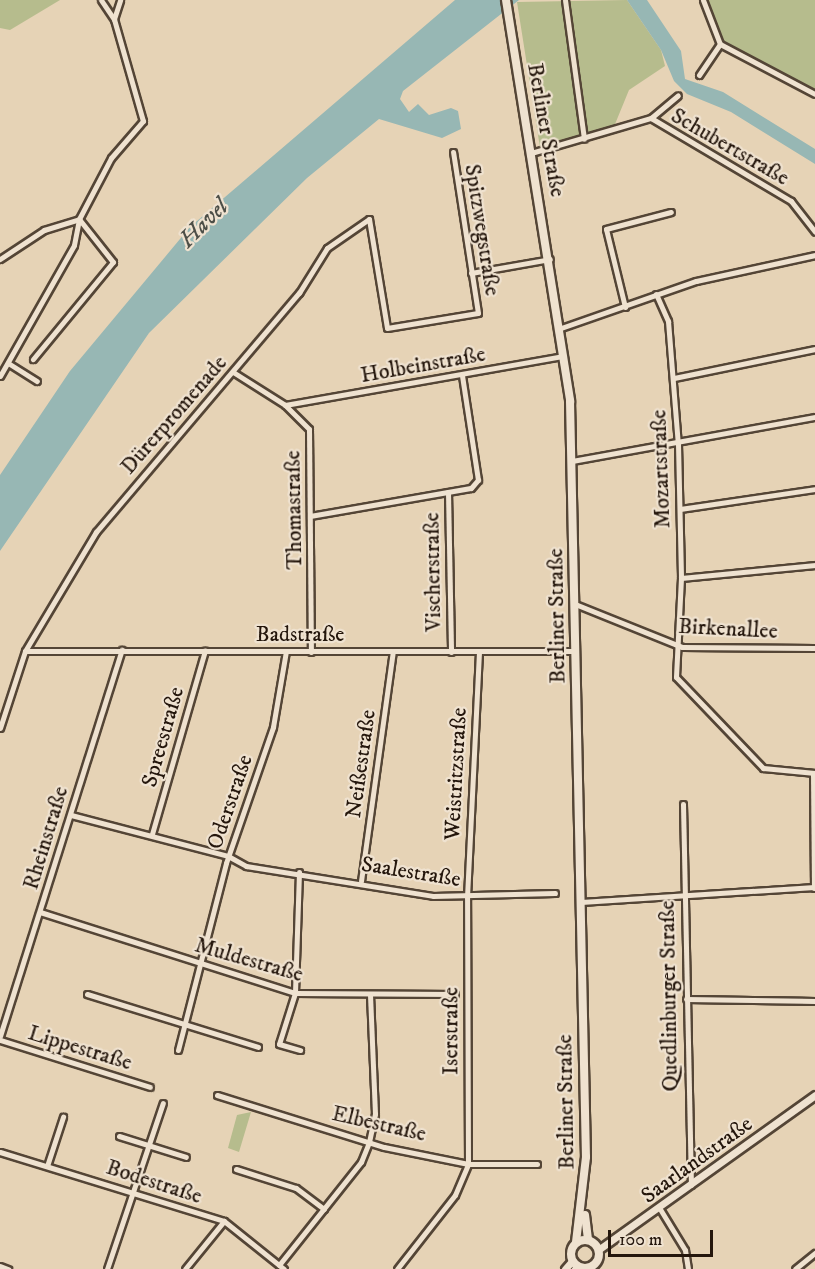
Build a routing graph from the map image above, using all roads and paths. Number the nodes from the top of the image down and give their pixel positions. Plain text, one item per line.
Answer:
1 (100, 0) edge
2 (120, 0) edge
3 (506, 0) edge
4 (565, 0) edge
5 (703, 0) edge
6 (114, 19) junction
7 (720, 44) junction
8 (699, 75) dead end
9 (815, 94) edge
10 (678, 95) dead end
11 (651, 118) junction
12 (584, 139) junction
13 (453, 152) dead end
14 (531, 153) junction
15 (671, 212) dead end
16 (79, 219) junction
17 (815, 232) edge
18 (815, 255) edge
19 (0, 259) edge
20 (550, 259) junction
21 (471, 273) junction
22 (656, 294) junction
23 (625, 307) junction
24 (478, 313) joint
25 (561, 328) junction
26 (815, 349) edge
27 (565, 355) junction
28 (33, 359) dead end
29 (8, 363) junction
30 (232, 372) junction
31 (462, 375) junction
32 (0, 376) edge
33 (674, 378) junction
34 (37, 381) dead end
35 (285, 405) junction
36 (815, 417) edge
37 (678, 444) junction
38 (572, 461) junction
39 (815, 489) edge
40 (448, 492) junction
41 (680, 508) junction
42 (310, 516) junction
43 (815, 565) edge
44 (681, 578) junction
45 (575, 604) junction
46 (674, 645) junction
47 (815, 648) edge
48 (122, 650) junction
49 (205, 650) junction
50 (25, 651) junction
51 (286, 651) junction
52 (311, 651) junction
53 (393, 651) junction
54 (575, 651) junction
55 (451, 652) junction
56 (479, 652) junction
57 (0, 728) edge
58 (814, 773) edge
59 (683, 804) dead end
60 (71, 815) junction
61 (152, 834) junction
62 (228, 856) junction
63 (299, 872) junction
64 (361, 881) junction
65 (814, 888) edge
66 (555, 893) dead end
67 (467, 897) junction
68 (685, 898) junction
69 (581, 903) junction
70 (40, 912) junction
71 (203, 964) junction
72 (295, 993) junction
73 (87, 994) dead end
74 (370, 994) junction
75 (455, 994) dead end
76 (686, 999) junction
77 (815, 1000) edge
78 (185, 1025) junction
79 (1, 1029) edge
80 (0, 1038) edge
81 (258, 1047) dead end
82 (178, 1050) dead end
83 (300, 1050) dead end
84 (150, 1088) dead end
85 (217, 1095) dead end
86 (815, 1095) edge
87 (163, 1103) dead end
88 (63, 1117) dead end
89 (119, 1136) dead end
90 (369, 1142) junction
91 (149, 1146) junction
92 (0, 1152) edge
93 (186, 1157) dead end
94 (468, 1164) junction
95 (537, 1164) dead end
96 (47, 1166) junction
97 (236, 1168) dead end
98 (692, 1186) junction
99 (135, 1193) junction
100 (324, 1209) junction
101 (584, 1209) junction
102 (660, 1209) junction
103 (224, 1221) junction
104 (588, 1240) junction
105 (576, 1242) junction
106 (598, 1250) junction
107 (815, 1253) edge
108 (0, 1266) edge
109 (282, 1267) edge
110 (579, 1267) edge
111 (8, 1269) edge
112 (107, 1269) edge
113 (186, 1269) edge
114 (397, 1269) edge
115 (565, 1269) edge
116 (688, 1269) edge
117 (795, 1269) edge

1 - 6 street
2 - 6 street
3 - 14 main road, Berliner Straße
4 - 12 street
5 - 7 street
6 - 16 street
7 - 8 street
7 - 9 street
10 - 11 street
11 - 12 street
11 - 17 street, Schubertstraße
12 - 14 street
13 - 21 street, Spitzwegstraße
14 - 20 main road, Berliner Straße
15 - 23 street
16 - 19 street
16 - 28 street
16 - 29 street
18 - 22 street
20 - 21 street
20 - 25 main road, Berliner Straße
21 - 24 street, Spitzwegstraße
22 - 23 street
22 - 33 street, Mozartstraße
23 - 25 street
24 - 30 street, Dürerpromenade
25 - 27 main road, Berliner Straße
26 - 33 street
27 - 31 street, Holbeinstraße
27 - 38 main road, Berliner Straße
29 - 32 street
29 - 34 street
30 - 35 street, Thomastraße
30 - 50 street, Dürerpromenade
31 - 35 street, Holbeinstraße
31 - 40 street
33 - 37 street, Mozartstraße
35 - 42 street, Thomastraße
36 - 37 street
37 - 38 street
37 - 41 street, Mozartstraße
38 - 45 main road, Berliner Straße
39 - 41 street
40 - 42 street
40 - 55 street, Vischerstraße
41 - 44 street, Mozartstraße
42 - 52 street, Thomastraße
43 - 44 street
44 - 46 street, Mozartstraße
45 - 46 street, Birkenallee
45 - 54 main road, Berliner Straße
46 - 47 street, Birkenallee
46 - 58 street, Mozartstraße
48 - 49 street, Badstraße
48 - 50 street, Badstraße
48 - 60 street, Rheinstraße
49 - 51 street, Badstraße
49 - 61 street, Spreestraße
50 - 57 street, Dürerpromenade
51 - 52 street, Badstraße
51 - 62 street, Oderstraße
52 - 53 street, Badstraße
53 - 55 street, Badstraße
53 - 64 street, Neißestraße
54 - 56 street, Badstraße
54 - 69 main road, Berliner Straße
55 - 56 street, Badstraße
56 - 67 street, Weistritzstraße
58 - 65 street
59 - 68 street, Quedlinburger Straße
60 - 61 street, Saalestraße
60 - 70 street, Rheinstraße
61 - 62 street, Saalestraße
62 - 63 street, Saalestraße
62 - 71 street, Oderstraße
63 - 64 street, Saalestraße
63 - 72 street
64 - 67 street, Saalestraße
65 - 68 street
66 - 67 street, Saalestraße
67 - 94 street, Iserstraße
68 - 69 street
68 - 76 street, Quedlinburger Straße
69 - 101 main road, Berliner Straße
70 - 71 street, Muldestraße
70 - 79 street, Rheinstraße
71 - 72 street, Muldestraße
71 - 78 street, Oderstraße
72 - 74 street, Muldestraße
72 - 83 street
73 - 78 street
74 - 75 street, Muldestraße
74 - 90 street
76 - 77 street
76 - 98 street, Quedlinburger Straße
78 - 81 street
78 - 82 street, Oderstraße
79 - 80 street, Rheinstraße
80 - 84 street, Lippestraße
85 - 90 street, Elbestraße
86 - 98 street, Saarlandstraße
87 - 91 street
88 - 96 street
89 - 91 street
90 - 94 street, Elbestraße
90 - 100 street
91 - 93 street
91 - 99 street
92 - 96 street, Bodestraße
94 - 95 street, Elbestraße
94 - 114 street
96 - 99 street, Bodestraße
97 - 100 street
98 - 102 street, Saarlandstraße
99 - 103 street, Bodestraße
99 - 112 street
100 - 109 street
101 - 104 main road, Berliner Straße
101 - 105 main road, Berliner Straße
102 - 106 street, Saarlandstraße
102 - 116 street
103 - 109 street, Bodestraße
103 - 113 street
104 - 105 main road
104 - 106 main road
105 - 110 main road, Berliner Straße
106 - 110 main road
107 - 117 street
108 - 111 street
110 - 115 street

